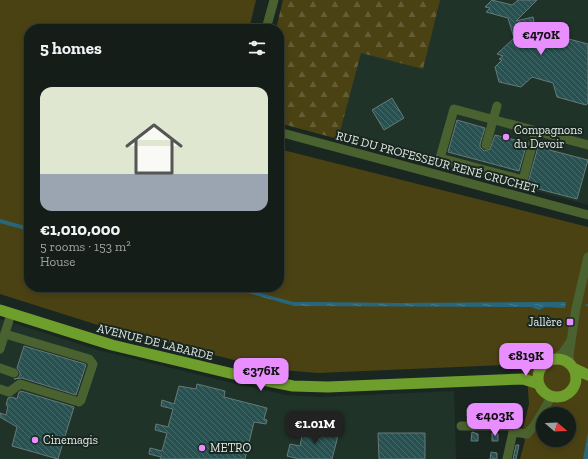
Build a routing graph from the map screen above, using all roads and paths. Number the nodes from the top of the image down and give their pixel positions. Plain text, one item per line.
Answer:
1 (274, 0) edge
2 (267, 24) edge
3 (497, 106) dead end
4 (493, 119) junction
5 (536, 131) junction
6 (284, 133) edge
7 (486, 145) dead end
8 (588, 145) edge
9 (588, 215) edge
10 (588, 257) edge
11 (5, 312) edge
12 (5, 334) junction
13 (572, 337) junction
14 (0, 349) edge
15 (566, 349) junction
16 (555, 358) junction
17 (572, 366) junction
18 (0, 368) edge
19 (539, 370) junction
20 (14, 373) dead end
21 (524, 375) junction
22 (588, 376) edge
23 (539, 384) junction
24 (574, 385) junction
25 (0, 389) edge
26 (552, 396) junction
27 (461, 426) dead end
28 (512, 432) junction
29 (507, 459) edge

1 - 2 street
3 - 4 street
4 - 5 street
4 - 5 street
4 - 7 street
5 - 8 street
6 - 9 street, RUE DU PROFESSEUR RENÉ CRUCHET
10 - 13 street
11 - 12 street
11 - 21 main road, AVENUE DE LABARDE
12 - 14 street
12 - 25 street
13 - 15 street
13 - 17 street
15 - 16 street
15 - 21 path
16 - 17 main road
16 - 19 main road
17 - 22 main road
17 - 24 main road
18 - 20 street
19 - 21 main road, AVENUE DE LABARDE
19 - 23 main road
21 - 23 main road, AVENUE DE LABARDE
22 - 24 main road
23 - 26 main road
24 - 26 main road
26 - 28 street
27 - 28 street
28 - 29 street

